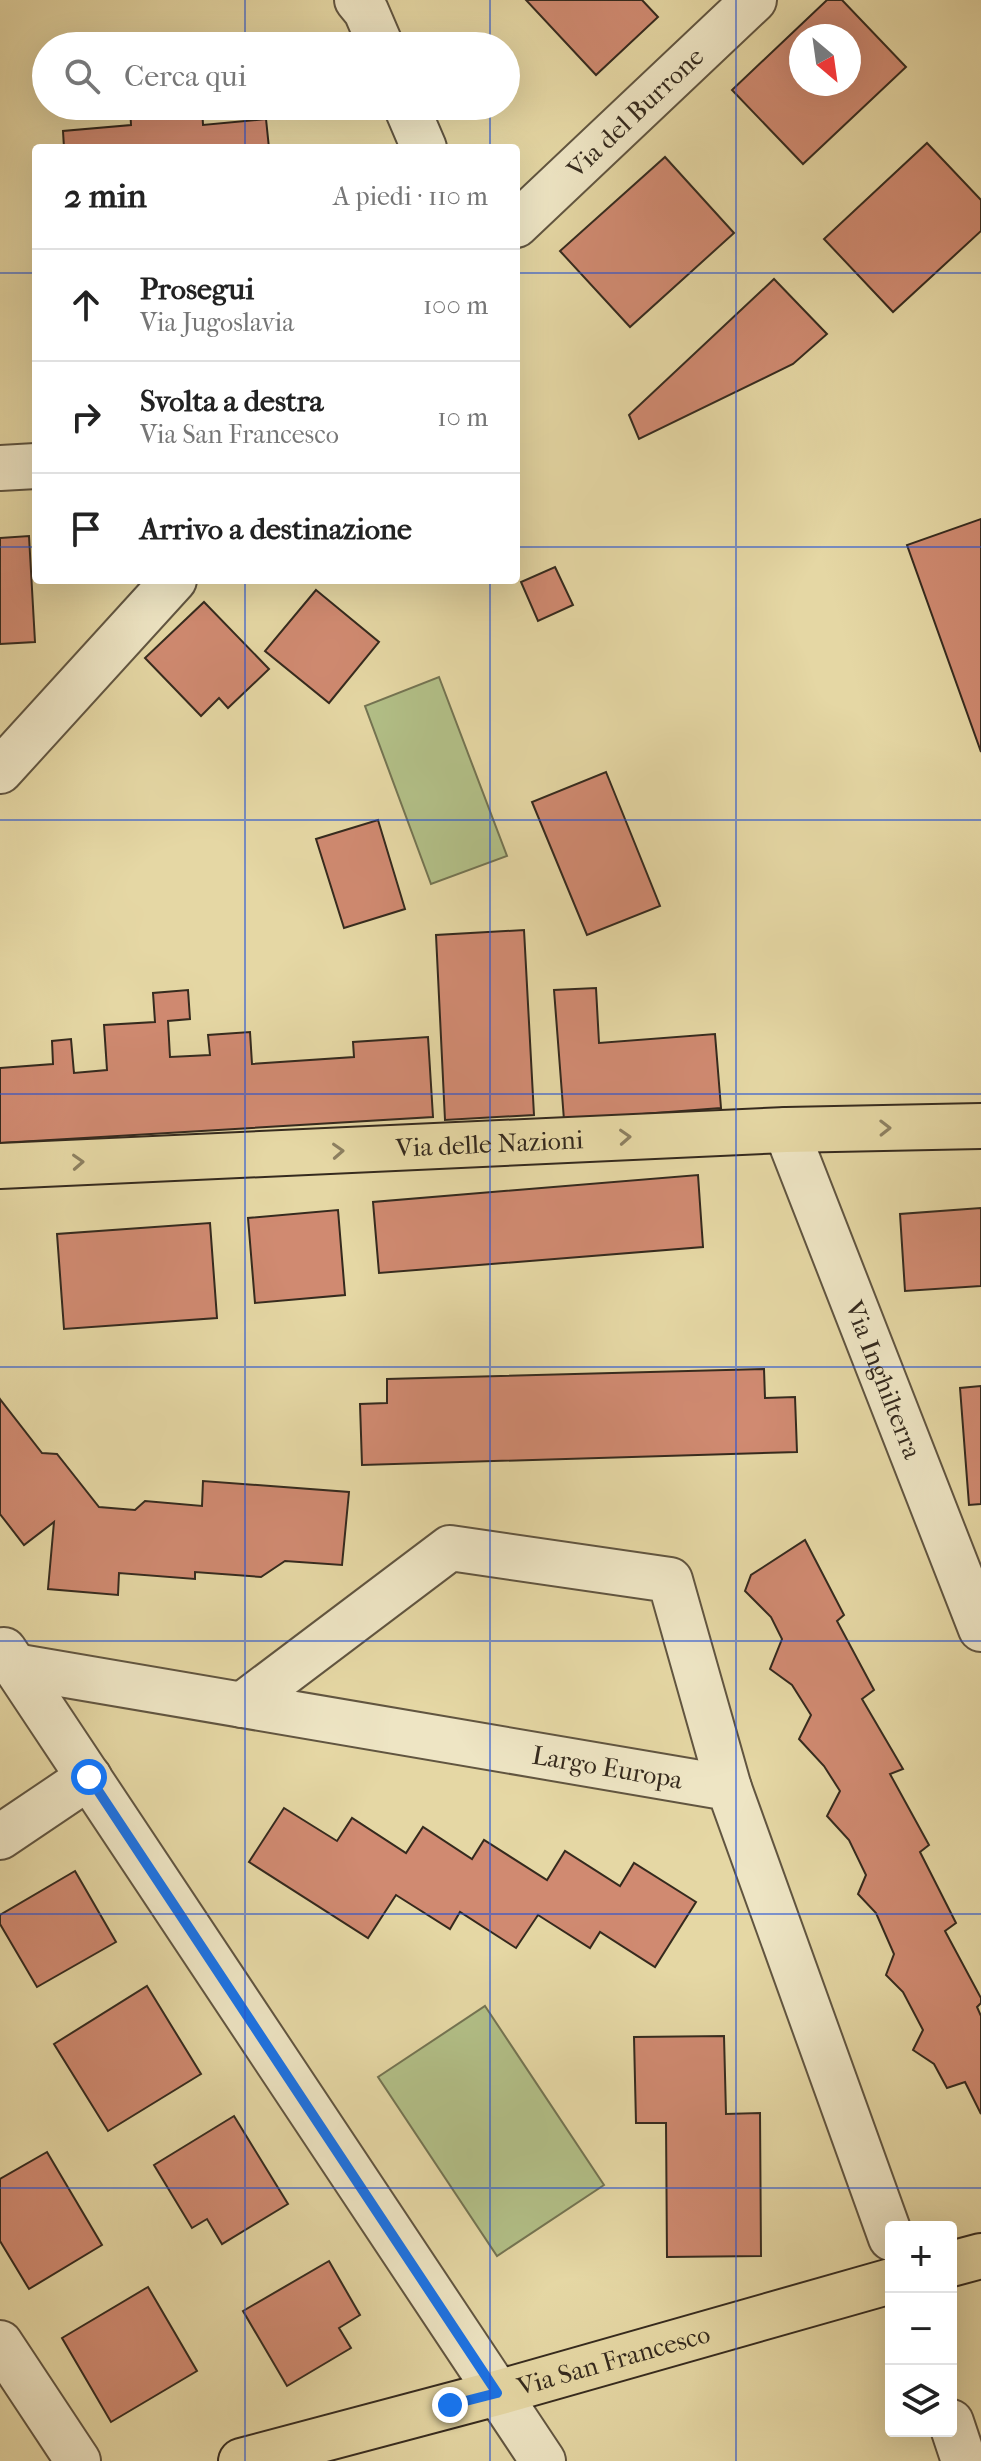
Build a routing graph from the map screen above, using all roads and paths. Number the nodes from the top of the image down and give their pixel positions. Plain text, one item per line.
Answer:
1 (357, 0) edge
2 (754, 0) edge
3 (375, 32) edge
4 (412, 120) edge
5 (422, 144) edge
6 (520, 221) edge
7 (32, 466) edge
8 (0, 468) edge
9 (170, 584) edge
10 (0, 771) edge
11 (981, 1126) edge
12 (786, 1130) junction
13 (0, 1166) edge
14 (969, 1563) edge
15 (981, 1629) edge
16 (7, 1656) edge
17 (242, 1705) junction
18 (89, 1777) junction
19 (729, 1788) junction
20 (0, 1837) edge
21 (885, 2221) edge
22 (981, 2256) edge
23 (957, 2262) edge
24 (885, 2283) edge
25 (0, 2343) edge
26 (497, 2393) junction
27 (956, 2437) edge
28 (78, 2461) edge
29 (241, 2461) edge
30 (543, 2461) edge
31 (964, 2461) edge

1 - 3 street
2 - 6 street, Via del Burrone
4 - 5 street
7 - 8 street
9 - 10 street
12 -> 11 main road, Via delle Nazioni
13 -> 12 main road, Via delle Nazioni
12 - 14 street, Via Inghilterra
14 - 15 street, Via Inghilterra
16 - 17 street, Largo Europa
16 - 18 street
17 - 19 street, Largo Europa
17 - 19 street
18 - 20 street
18 - 26 street
19 - 21 street
22 - 23 main road
24 - 26 main road, Via San Francesco
25 - 28 street
26 - 29 main road, Via San Francesco
26 - 30 street
27 - 31 street

